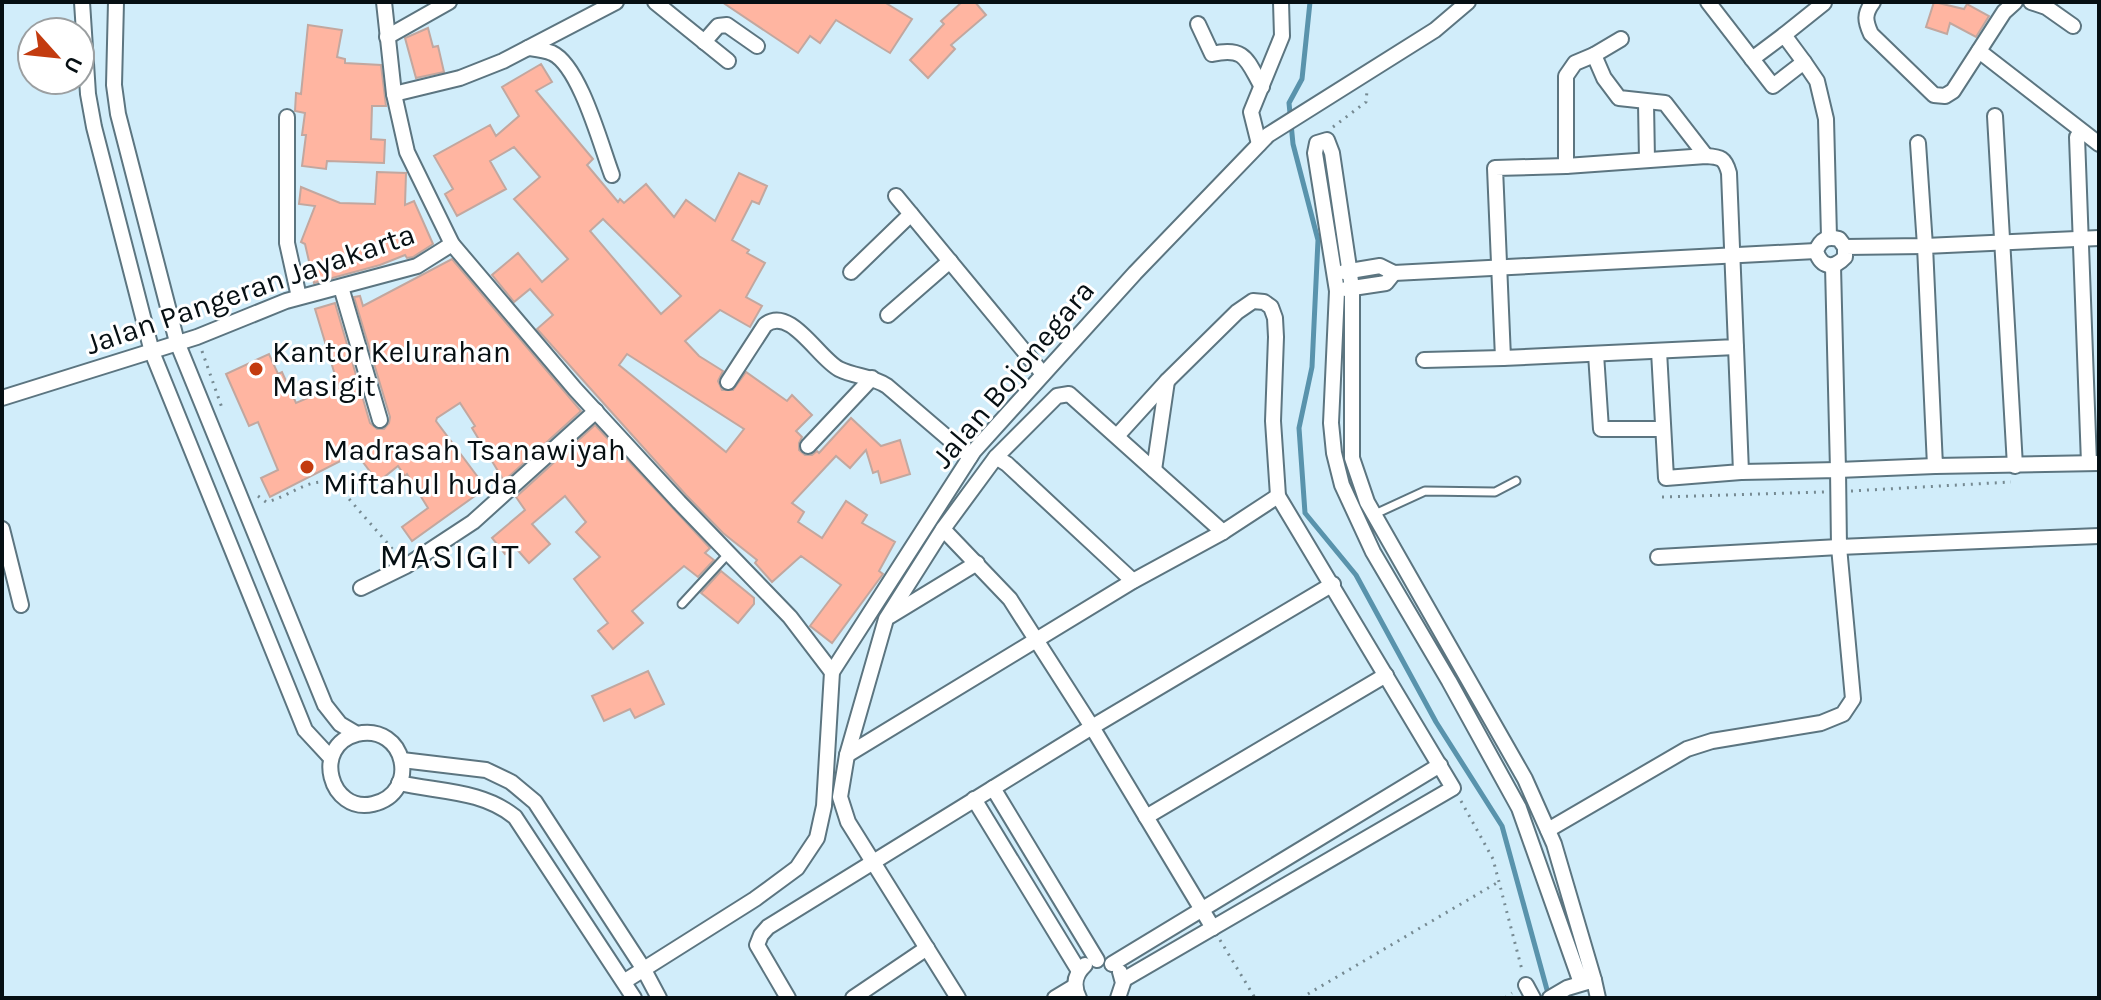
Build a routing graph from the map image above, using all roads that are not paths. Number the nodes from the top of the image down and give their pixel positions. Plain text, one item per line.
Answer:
1 (82, 2) edge
2 (116, 2) edge
3 (384, 2) edge
4 (449, 2) edge
5 (616, 2) edge
6 (655, 2) edge
7 (1281, 2) edge
8 (1468, 2) edge
9 (1708, 2) edge
10 (1873, 2) edge
11 (2015, 2) edge
12 (2031, 2) edge
13 (1824, 3) edge
14 (1198, 24) dead end
15 (2073, 26) dead end
16 (1784, 35) junction
17 (387, 37) junction
18 (1621, 39) dead end
19 (704, 42) junction
20 (757, 46) dead end
21 (528, 48) junction
22 (1979, 51) junction
23 (1594, 55) junction
24 (1752, 59) junction
25 (728, 61) dead end
26 (1804, 62) junction
27 (1262, 87) junction
28 (394, 94) junction
29 (1646, 103) junction
30 (1995, 116) dead end
31 (287, 117) dead end
32 (2077, 137) dead end
33 (1264, 140) junction
34 (1327, 140) road end
35 (1918, 143) dead end
36 (2099, 144) edge
37 (1706, 156) junction
38 (1647, 160) junction
39 (1566, 166) junction
40 (612, 175) dead end
41 (896, 196) dead end
42 (911, 214) junction
43 (1829, 237) junction
44 (2099, 238) edge
45 (2080, 239) junction
46 (2003, 241) junction
47 (452, 244) junction
48 (1925, 246) junction
49 (1845, 247) junction
50 (1816, 251) junction
51 (1732, 256) junction
52 (950, 261) junction
53 (1833, 266) junction
54 (1498, 268) junction
55 (851, 272) dead end
56 (1343, 272) junction
57 (1394, 273) junction
58 (341, 287) junction
59 (1345, 289) junction
60 (299, 297) junction
61 (888, 315) dead end
62 (177, 342) junction
63 (1736, 347) junction
64 (1659, 351) junction
65 (152, 352) junction
66 (1596, 354) junction
67 (1503, 358) junction
68 (1424, 360) dead end
69 (1043, 374) junction
70 (872, 378) junction
71 (1167, 381) junction
72 (728, 382) dead end
73 (2, 398) edge
74 (596, 411) junction
75 (380, 420) dead end
76 (1663, 429) junction
77 (1117, 436) junction
78 (808, 446) dead end
79 (970, 457) junction
80 (996, 457) junction
81 (2094, 463) edge
82 (1935, 466) junction
83 (2015, 466) junction
84 (1154, 470) junction
85 (1838, 470) junction
86 (1741, 472) junction
87 (1360, 481) junction
88 (1516, 481) dead end
89 (1342, 485) junction
90 (1278, 496) junction
91 (1373, 515) junction
92 (2, 529) edge
93 (943, 529) junction
94 (1223, 532) junction
95 (2099, 536) edge
96 (1839, 547) junction
97 (729, 553) junction
98 (1658, 557) dead end
99 (977, 563) junction
100 (1133, 581) junction
101 (1333, 584) junction
102 (361, 588) dead end
103 (682, 604) dead end
104 (21, 605) dead end
105 (886, 619) junction
106 (1036, 639) junction
107 (832, 672) junction
108 (1386, 675) junction
109 (1092, 727) junction
110 (357, 734) junction
111 (847, 755) junction
112 (331, 758) junction
113 (402, 760) junction
114 (1440, 765) junction
115 (399, 783) junction
116 (993, 788) junction
117 (974, 799) junction
118 (1146, 817) junction
119 (1551, 837) junction
120 (1535, 851) junction
121 (874, 864) junction
122 (1201, 909) junction
123 (1213, 928) junction
124 (927, 948) junction
125 (1104, 962) junction
126 (643, 968) junction
127 (1123, 980) junction
128 (625, 981) junction
129 (1581, 983) junction
130 (1078, 985) edge
131 (634, 998) edge
132 (659, 998) edge
133 (788, 998) edge
134 (853, 998) edge
135 (958, 998) edge
136 (1055, 998) edge
137 (1118, 998) edge
138 (1550, 998) edge
139 (1598, 998) edge

1 - 65 street
2 - 62 street
3 - 17 street, Jalan Pangeran Jayakarta
4 - 17 street
5 - 21 street
6 - 19 street
7 - 27 street
8 - 33 street, Jalan Bojonegara
9 - 24 street
10 - 22 street
11 - 22 street
12 - 15 street
13 - 16 street
14 - 27 street
16 - 24 street
16 - 26 street
17 - 28 street, Jalan Pangeran Jayakarta
18 - 23 street
19 - 20 street
19 - 25 street
21 - 28 street
21 - 40 street
22 - 36 street
23 - 29 street
23 - 39 street
24 - 26 street
26 - 43 street
27 - 33 street
28 - 47 street, Jalan Pangeran Jayakarta
29 - 37 street
29 - 38 street
30 - 46 street
31 - 60 street
32 - 45 street
33 - 69 street, Jalan Bojonegara
34 - 56 street
35 - 48 street
37 - 38 street
37 - 51 street
38 - 39 street
39 - 54 street
41 - 42 street
42 - 52 street
42 - 55 street
43 - 49 street
43 - 50 street
44 - 45 street
45 - 46 street
45 - 81 street
46 - 48 street
46 - 83 street
47 - 58 street, Jalan Pangeran Jayakarta
47 - 74 street
48 - 49 street
48 - 82 street
49 - 53 street
50 - 51 street
50 - 53 street
51 - 54 street
51 - 63 street
52 - 61 street
52 - 69 street
53 - 85 street
54 - 57 street
54 - 67 street
56 - 57 street
56 - 59 street
57 - 59 street
58 - 60 street, Jalan Pangeran Jayakarta
58 - 75 street
59 - 87 street
59 - 89 street
60 - 62 street, Jalan Pangeran Jayakarta
62 - 65 street, Jalan Pangeran Jayakarta
62 - 110 street
63 - 64 street
63 - 86 street
64 - 66 street
64 - 76 street
65 - 73 street, Jalan Pangeran Jayakarta
65 - 112 street
66 - 67 street
66 - 76 street
67 - 68 street
69 - 79 street, Jalan Bojonegara
70 - 72 street
70 - 78 street
70 - 79 street
71 - 77 street
71 - 84 street
71 - 90 street
74 - 97 street
74 - 102 street
76 - 86 street
77 - 80 street
77 - 84 street
79 - 107 street, Jalan Bojonegara
80 - 93 street
80 - 100 street
81 - 83 street
82 - 83 street
82 - 85 street
84 - 94 street
85 - 86 street
85 - 96 street
87 - 89 street
87 - 91 street
88 - 91 lane
89 - 120 street
90 - 94 street
90 - 101 street
91 - 119 street
92 - 104 street
93 - 99 street
93 - 105 street
94 - 100 street
95 - 96 street
96 - 98 street
96 - 119 street
97 - 103 lane
97 - 107 street
99 - 105 street
99 - 106 street
100 - 106 street
101 - 108 street
101 - 109 street
105 - 111 street
106 - 109 street
106 - 111 street
107 - 126 street, Jalan Bojonegara
108 - 114 street
108 - 118 street
109 - 116 street
109 - 118 street
110 - 112 street
110 - 113 street
111 - 121 street
112 - 115 street
113 - 115 street
113 - 126 street
114 - 122 street
114 - 123 street
115 - 128 street
116 - 117 street
116 - 125 street
117 - 121 street
117 - 130 street
118 - 122 street
119 - 120 street
119 - 129 street
120 - 129 street
121 - 124 street
121 - 133 street
122 - 123 street
122 - 125 street
123 - 127 street
124 - 134 street
124 - 135 street
125 - 127 street
125 - 130 street
126 - 128 street, Jalan Bojonegara
126 - 132 street
127 - 137 street
128 - 131 street
129 - 138 street
129 - 139 street
130 - 136 street

